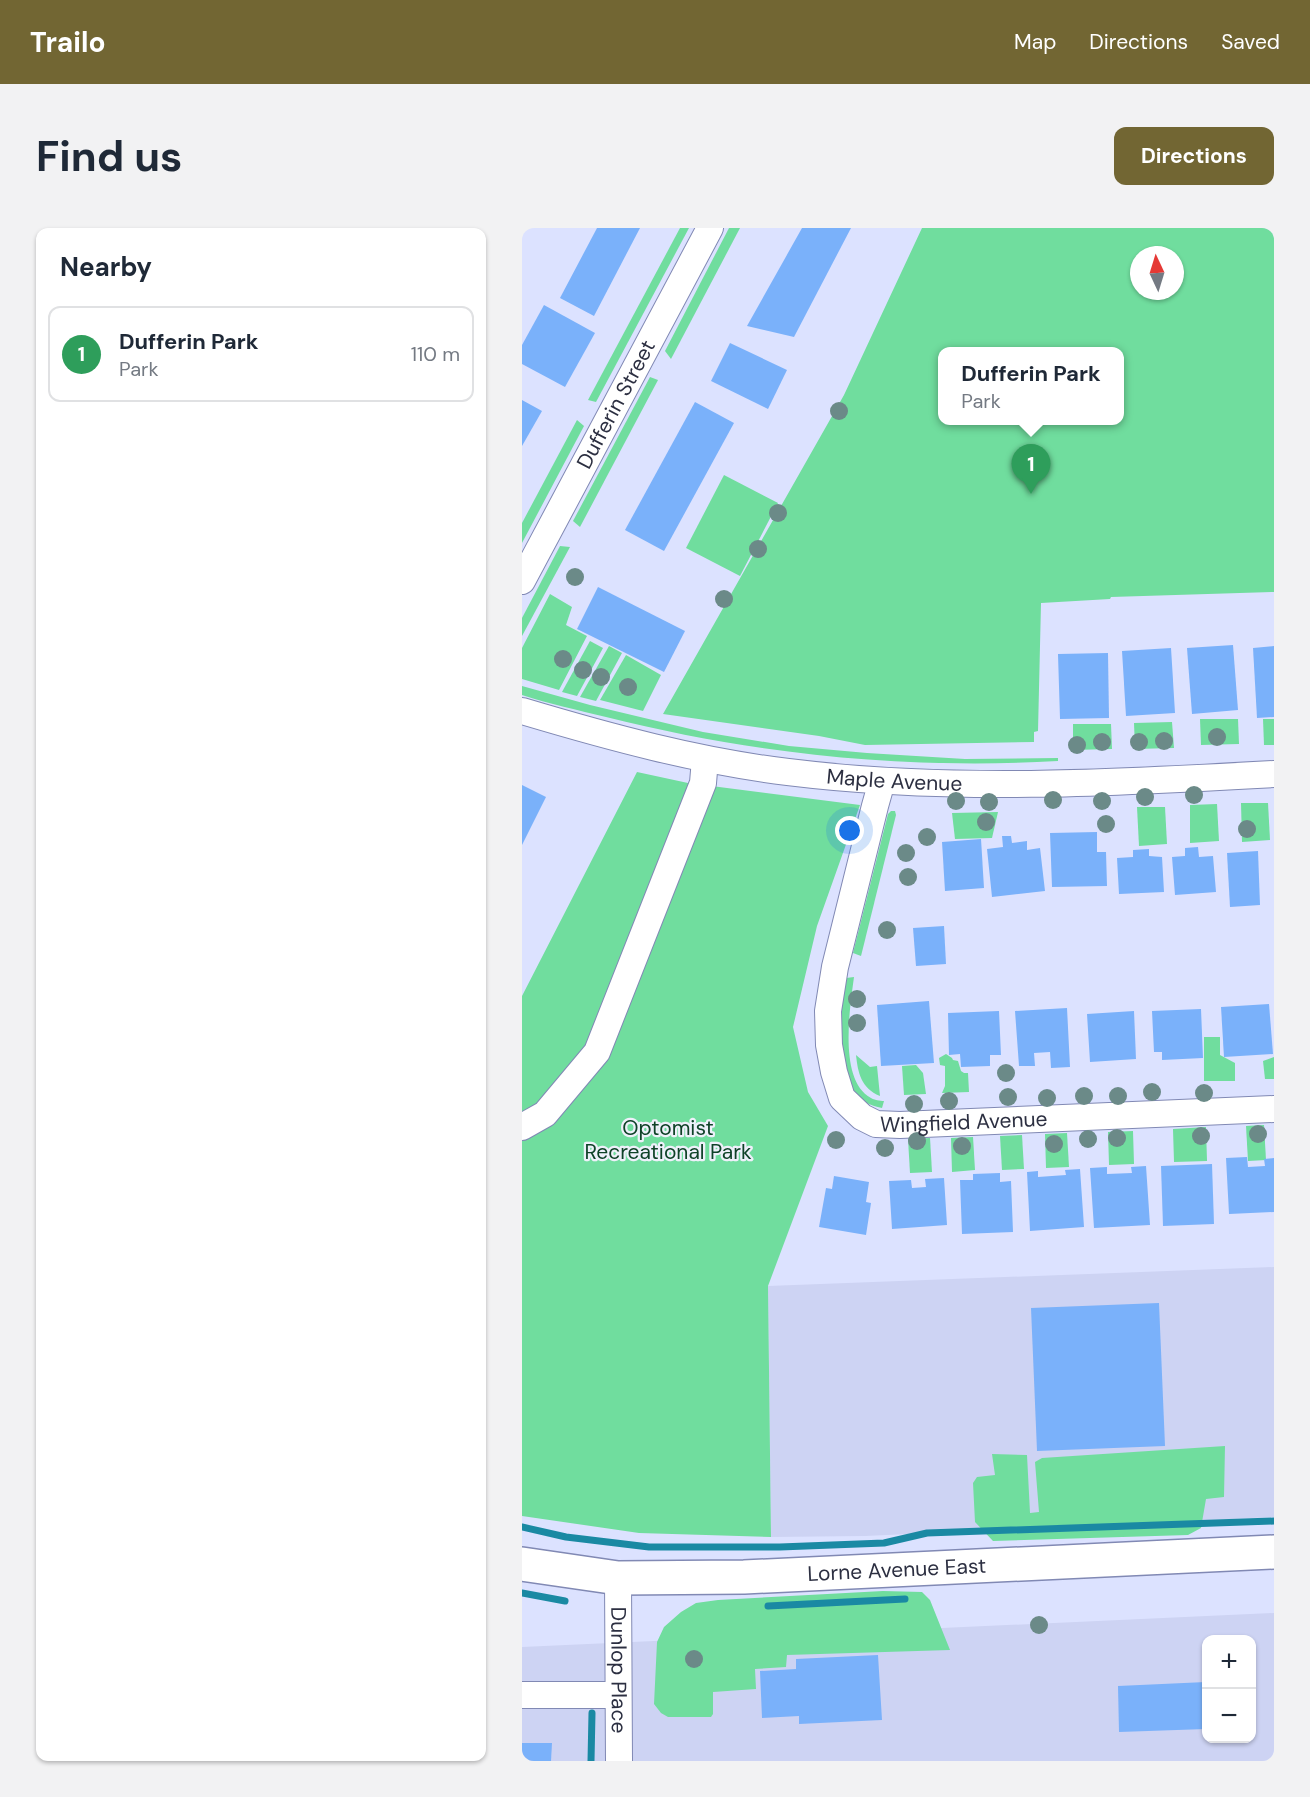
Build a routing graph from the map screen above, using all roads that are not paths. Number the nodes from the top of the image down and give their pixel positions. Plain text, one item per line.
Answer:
1 (710, 228) edge
2 (522, 581) edge
3 (522, 711) edge
4 (705, 759) junction
5 (1274, 774) edge
6 (882, 781) junction
7 (1274, 1109) edge
8 (522, 1127) edge
9 (1274, 1552) edge
10 (522, 1564) edge
11 (618, 1578) junction
12 (522, 1695) edge
13 (618, 1695) junction
14 (619, 1761) edge

1 - 2 street, Dufferin Street
3 - 4 street, Maple Avenue
4 - 6 street, Maple Avenue
4 - 8 street
5 - 6 street, Maple Avenue
6 - 7 street, Wingfield Avenue
9 - 11 main road, Lorne Avenue East
10 - 11 main road, Lorne Avenue East
11 - 13 street, Dunlop Place
12 - 13 street
13 - 14 street, Dunlop Place

